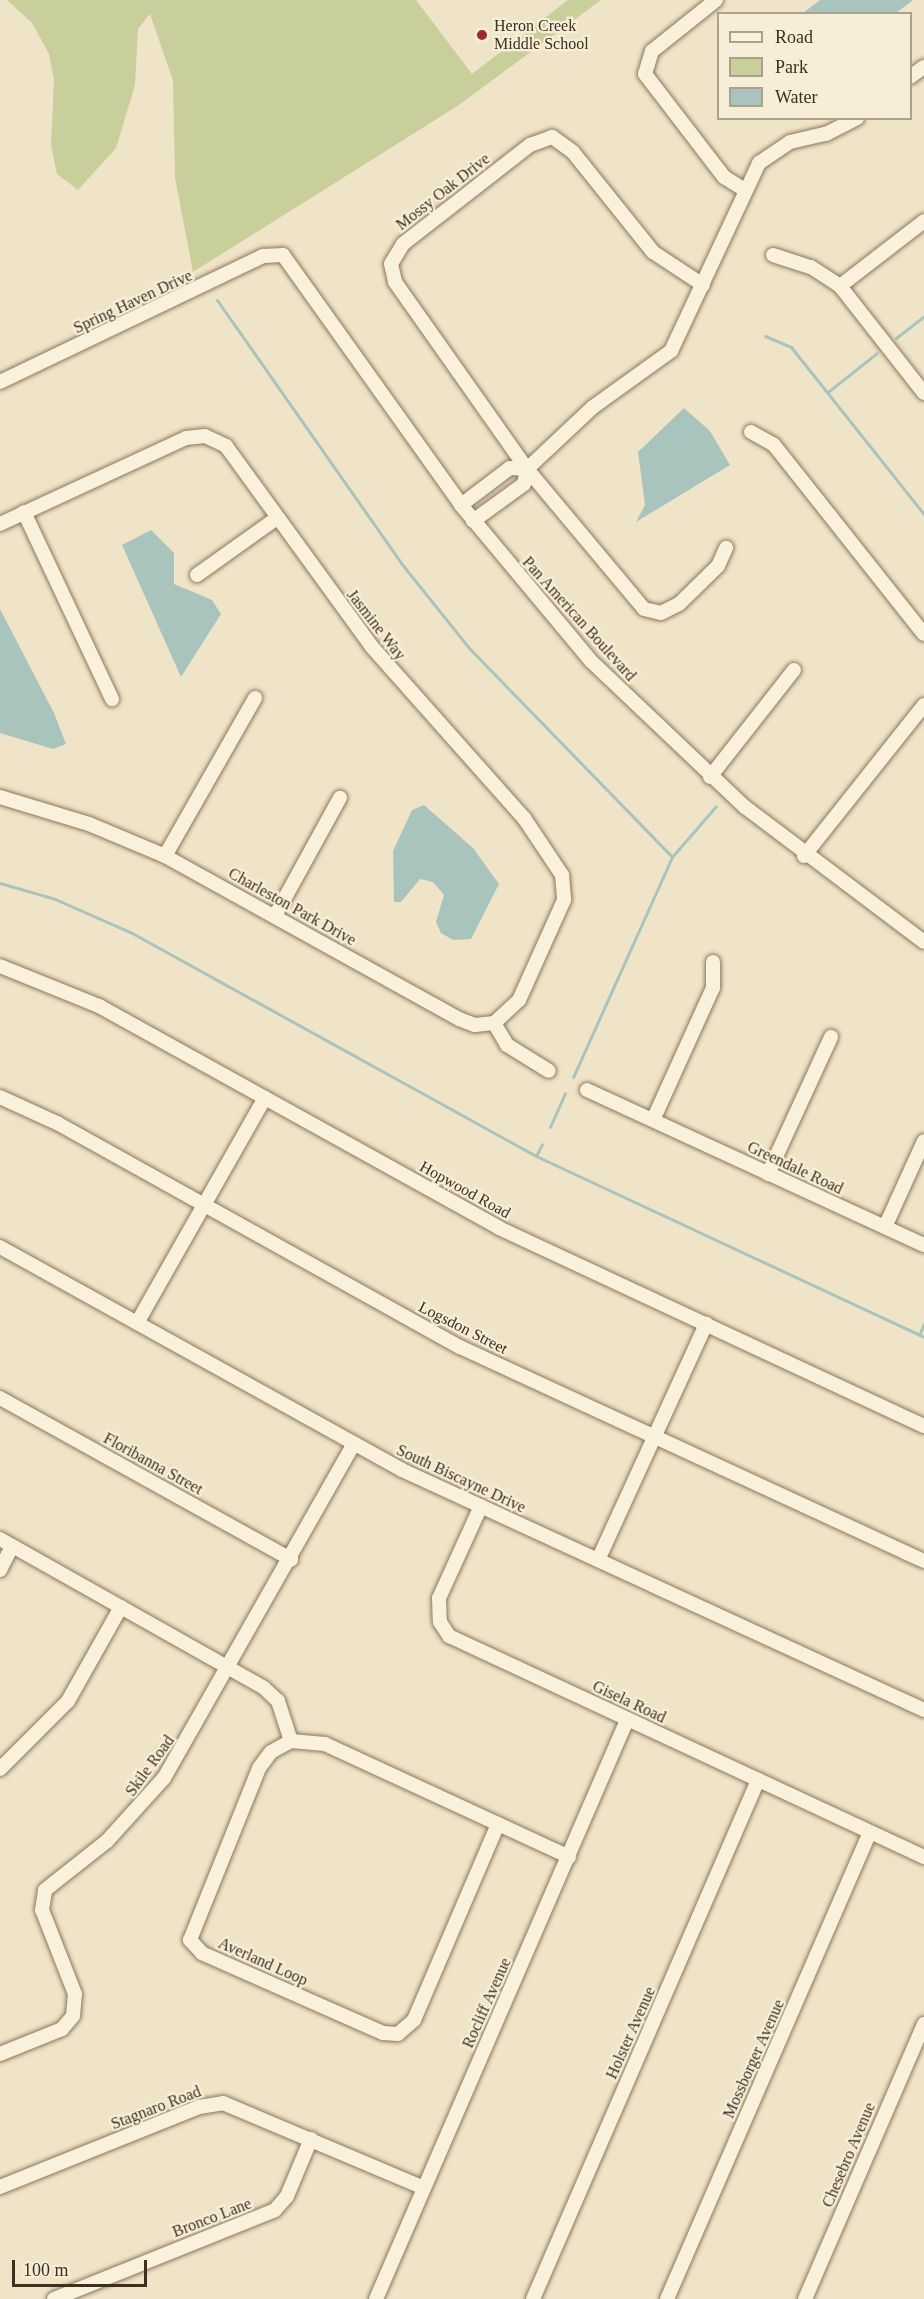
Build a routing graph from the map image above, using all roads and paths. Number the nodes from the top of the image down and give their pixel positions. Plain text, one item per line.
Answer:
1 (716, 0) edge
2 (855, 120) edge
3 (743, 189) junction
4 (924, 221) edge
5 (279, 253) joint
6 (773, 255) dead end
7 (703, 285) junction
8 (840, 286) junction
9 (0, 382) edge
10 (924, 393) edge
11 (751, 432) dead end
12 (527, 469) junction
13 (461, 505) junction
14 (24, 512) junction
15 (277, 518) junction
16 (473, 521) junction
17 (0, 524) edge
18 (726, 548) dead end
19 (197, 575) dead end
20 (924, 634) edge
21 (794, 670) dead end
22 (255, 698) dead end
23 (112, 699) dead end
24 (924, 705) edge
25 (710, 777) junction
26 (0, 797) edge
27 (340, 798) dead end
28 (165, 856) junction
29 (804, 856) junction
30 (275, 916) junction
31 (924, 942) edge
32 (713, 962) dead end
33 (0, 966) edge
34 (494, 1023) junction
35 (831, 1037) dead end
36 (549, 1071) dead end
37 (587, 1090) dead end
38 (0, 1097) edge
39 (265, 1098) junction
40 (653, 1120) junction
41 (924, 1141) edge
42 (768, 1174) junction
43 (205, 1206) junction
44 (885, 1227) junction
45 (924, 1245) edge
46 (0, 1247) edge
47 (137, 1323) junction
48 (706, 1324) junction
49 (0, 1398) edge
50 (924, 1426) edge
51 (655, 1437) junction
52 (354, 1444) junction
53 (481, 1506) junction
54 (6, 1542) edge
55 (291, 1559) junction
56 (598, 1560) junction
57 (924, 1561) edge
58 (0, 1570) edge
59 (122, 1607) junction
60 (230, 1668) junction
61 (924, 1710) edge
62 (627, 1720) junction
63 (291, 1741) junction
64 (0, 1769) edge
65 (758, 1780) junction
66 (498, 1824) junction
67 (870, 1832) junction
68 (568, 1857) junction
69 (924, 1857) edge
70 (924, 2024) edge
71 (0, 2054) edge
72 (311, 2139) junction
73 (0, 2187) edge
74 (424, 2188) junction
75 (54, 2299) edge
76 (376, 2299) edge
77 (533, 2299) edge
78 (667, 2299) edge
79 (805, 2299) edge

1 - 3 street
2 - 3 street
3 - 7 street
4 - 8 street
5 - 9 street, Spring Haven Drive
5 - 13 street, Pan American Boulevard
6 - 8 street
7 - 12 street
7 - 12 street, Mossy Oak Drive
8 - 10 street
11 - 20 street
12 - 13 street
12 - 16 street
12 - 18 street
13 - 16 street, Pan American Boulevard
14 - 15 street, Jasmine Way
14 - 17 street, Jasmine Way
14 - 23 street
15 - 19 street
15 - 34 street, Jasmine Way
16 - 25 street, Pan American Boulevard
21 - 25 street
22 - 28 street
24 - 29 street
25 - 29 street, Pan American Boulevard
26 - 28 street, Charleston Park Drive
27 - 30 street
28 - 30 street, Charleston Park Drive
29 - 31 street, Pan American Boulevard
30 - 34 street, Charleston Park Drive
32 - 40 street
33 - 39 street, Hopwood Road
34 - 36 street
35 - 42 street
37 - 40 street
38 - 43 street, Logsdon Street
39 - 43 street
39 - 48 street, Hopwood Road
40 - 42 street, Greendale Road
41 - 44 street
42 - 44 street, Greendale Road
43 - 47 street
43 - 51 street, Logsdon Street
44 - 45 street, Greendale Road
46 - 47 street, South Biscayne Drive
47 - 52 street, South Biscayne Drive
48 - 50 street, Hopwood Road
48 - 51 street
49 - 55 street, Floribanna Street
51 - 56 street
51 - 57 street, Logsdon Street
52 - 53 street, South Biscayne Drive
52 - 55 street, Skile Road
53 - 56 street, South Biscayne Drive
53 - 62 street, Gisela Road
54 - 58 street
54 - 59 street
55 - 60 street, Skile Road
56 - 61 street, South Biscayne Drive
59 - 60 street
59 - 64 street
60 - 63 street
60 - 71 street, Skile Road
62 - 65 street, Gisela Road
62 - 68 street, Rocliff Avenue
63 - 66 street
63 - 66 street, Averland Loop
65 - 67 street, Gisela Road
65 - 77 street, Holster Avenue
66 - 68 street
67 - 69 street, Gisela Road
67 - 78 street, Mossborger Avenue
68 - 74 street, Rocliff Avenue
70 - 79 street, Chesebro Avenue
72 - 73 street, Stagnaro Road
72 - 74 street, Stagnaro Road
72 - 75 street, Bronco Lane
74 - 76 street, Rocliff Avenue

